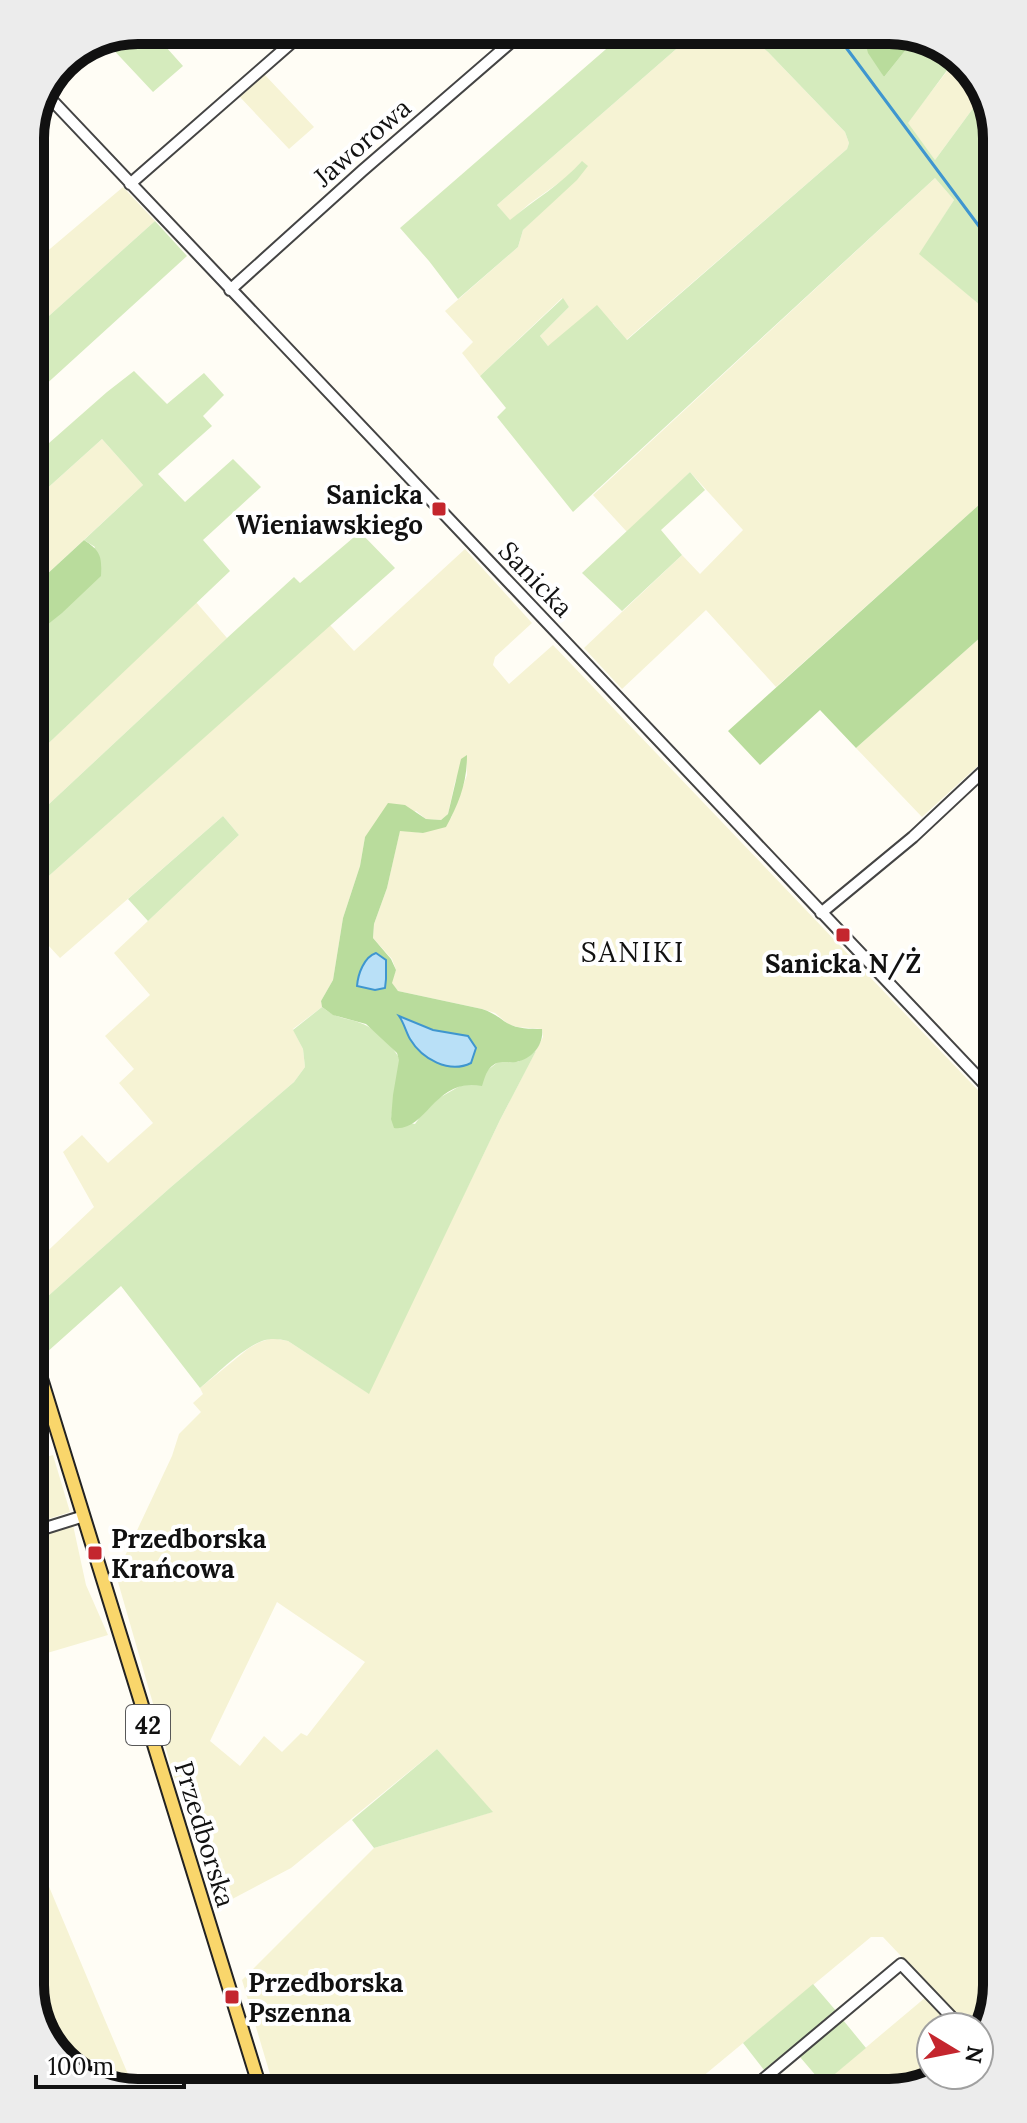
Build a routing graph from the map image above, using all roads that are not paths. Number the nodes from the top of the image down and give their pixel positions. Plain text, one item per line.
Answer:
1 (290, 44) edge
2 (509, 44) edge
3 (52, 101) edge
4 (130, 184) junction
5 (230, 290) junction
6 (983, 771) edge
7 (821, 913) junction
8 (983, 1083) edge
9 (44, 1388) edge
10 (84, 1516) junction
11 (44, 1528) edge
12 (946, 2011) edge
13 (257, 2079) edge
14 (764, 2079) edge

1 - 4 street
2 - 5 street, Jaworowa
3 - 4 street, Sanicka
4 - 5 street, Sanicka
5 - 7 street, Sanicka
6 - 7 street
7 - 8 street, Sanicka
9 - 10 main road, Przedborska / 42
10 - 11 street
10 - 13 main road, Przedborska / 42
12 - 14 street

